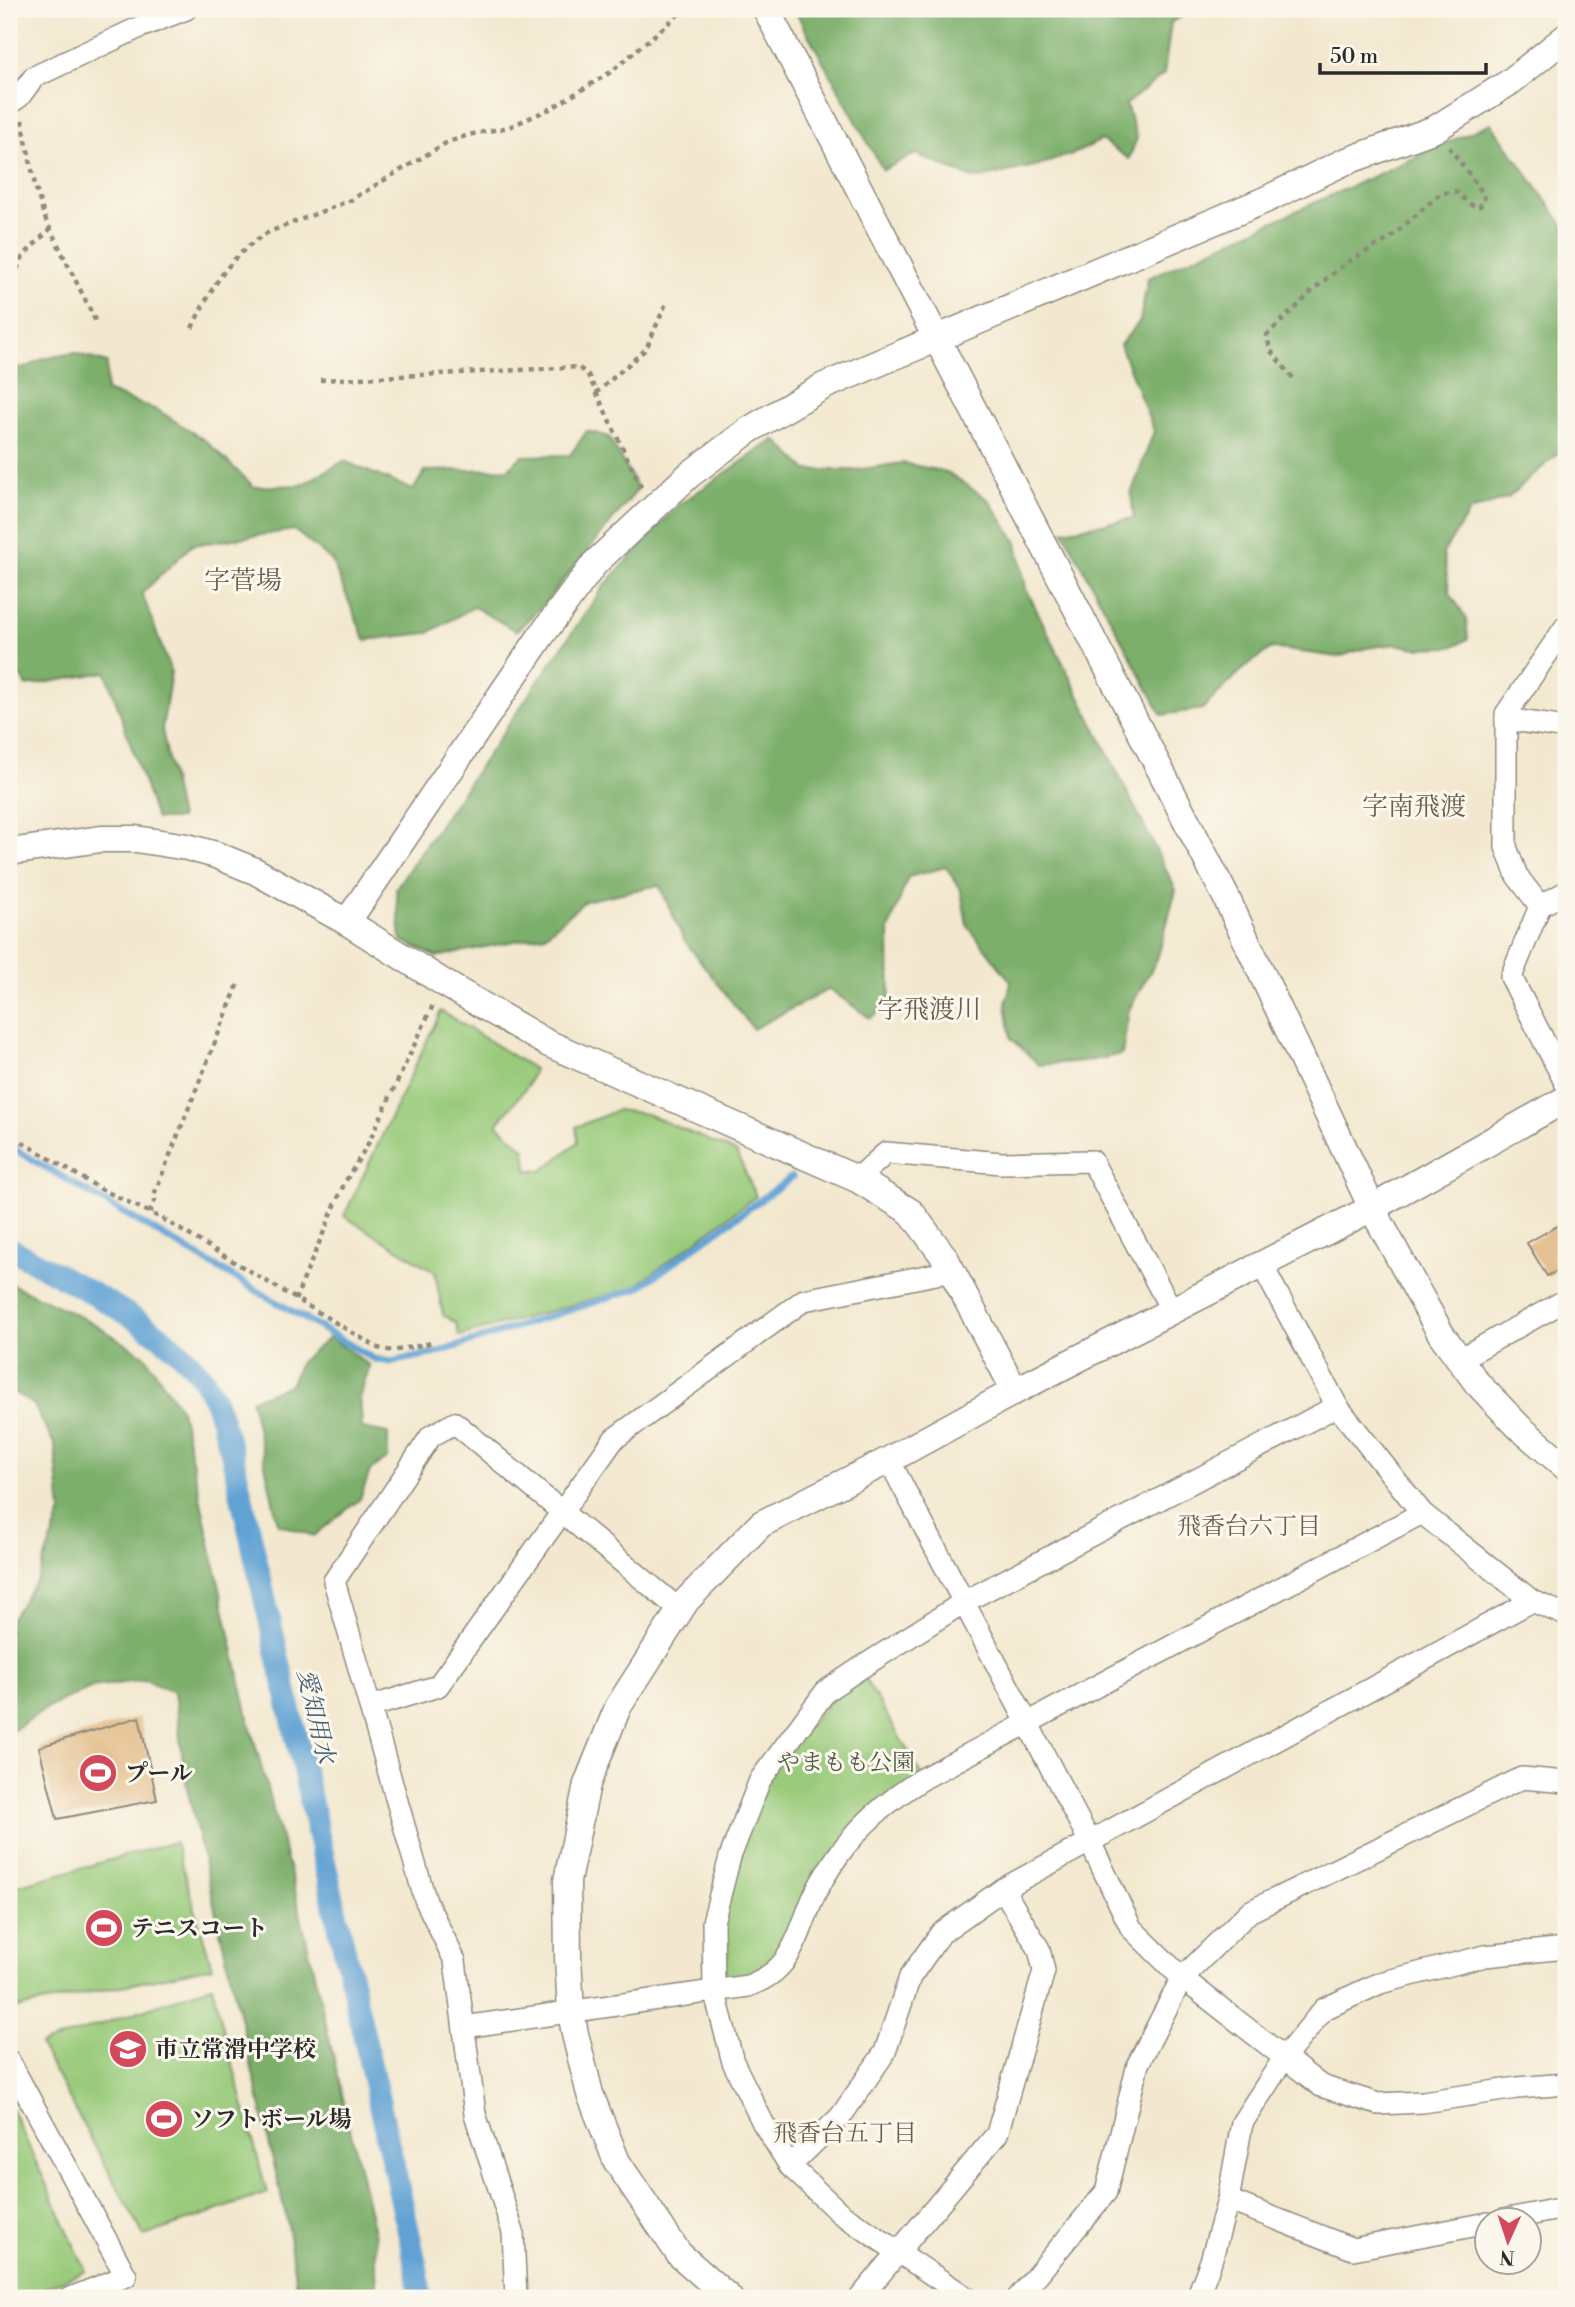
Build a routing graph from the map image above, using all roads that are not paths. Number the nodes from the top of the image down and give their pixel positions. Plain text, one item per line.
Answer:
1 (186, 9) edge
2 (765, 9) edge
3 (1566, 37) edge
4 (14, 100) edge
5 (939, 340) junction
6 (1566, 626) edge
7 (1506, 719) junction
8 (1566, 729) edge
9 (9, 852) edge
10 (1566, 892) edge
11 (1540, 906) junction
12 (347, 922) junction
13 (1566, 1084) edge
14 (1566, 1098) edge
15 (856, 1179) junction
16 (1372, 1208) junction
17 (1262, 1265) junction
18 (949, 1267) junction
19 (1566, 1300) edge
20 (1172, 1311) junction
21 (1460, 1359) junction
22 (1015, 1391) junction
23 (1338, 1406) junction
24 (889, 1460) junction
25 (1566, 1467) edge
26 (562, 1512) junction
27 (1422, 1513) junction
28 (1532, 1601) junction
29 (964, 1602) junction
30 (680, 1610) junction
31 (1566, 1615) edge
32 (370, 1707) junction
33 (1028, 1723) junction
34 (1566, 1782) edge
35 (1090, 1842) junction
36 (1003, 1889) junction
37 (1566, 1948) edge
38 (1182, 1978) junction
39 (714, 1990) junction
40 (571, 2012) junction
41 (464, 2027) junction
42 (1283, 2058) junction
43 (9, 2062) edge
44 (1566, 2084) edge
45 (790, 2166) junction
46 (1228, 2200) junction
47 (1544, 2212) edge
48 (1566, 2212) edge
49 (1474, 2225) edge
50 (900, 2253) junction
51 (721, 2296) edge
52 (71, 2298) edge
53 (516, 2298) edge
54 (860, 2298) edge
55 (967, 2298) edge
56 (1018, 2298) edge
57 (1197, 2298) edge

1 - 4 street
2 - 5 street
3 - 5 street
5 - 12 street
5 - 16 street
6 - 7 street
7 - 8 street
7 - 11 street
9 - 12 street
10 - 11 street
11 - 13 street
12 - 15 street
14 - 16 street
15 - 18 street
15 - 20 street
16 - 17 street
16 - 21 street
17 - 20 street
17 - 23 street
18 - 22 street
18 - 26 street
19 - 21 street
20 - 22 street
21 - 25 street
22 - 24 street
23 - 27 street
23 - 29 street
24 - 29 street
24 - 30 street
26 - 30 street
26 - 32 street
26 - 32 street
27 - 28 street
27 - 33 street
28 - 31 street
28 - 35 street
29 - 33 street
29 - 39 street
30 - 40 street
32 - 41 street
33 - 35 street
33 - 39 street
34 - 38 street
35 - 36 street
35 - 38 street
36 - 45 street
36 - 50 street
37 - 42 street
38 - 42 street
38 - 56 street
39 - 40 street
39 - 45 street
40 - 41 street
40 - 51 street
41 - 53 street
42 - 44 street
42 - 46 street
43 - 52 street
45 - 50 street
46 - 49 street
46 - 57 street
47 - 48 street
50 - 54 street
50 - 55 street

